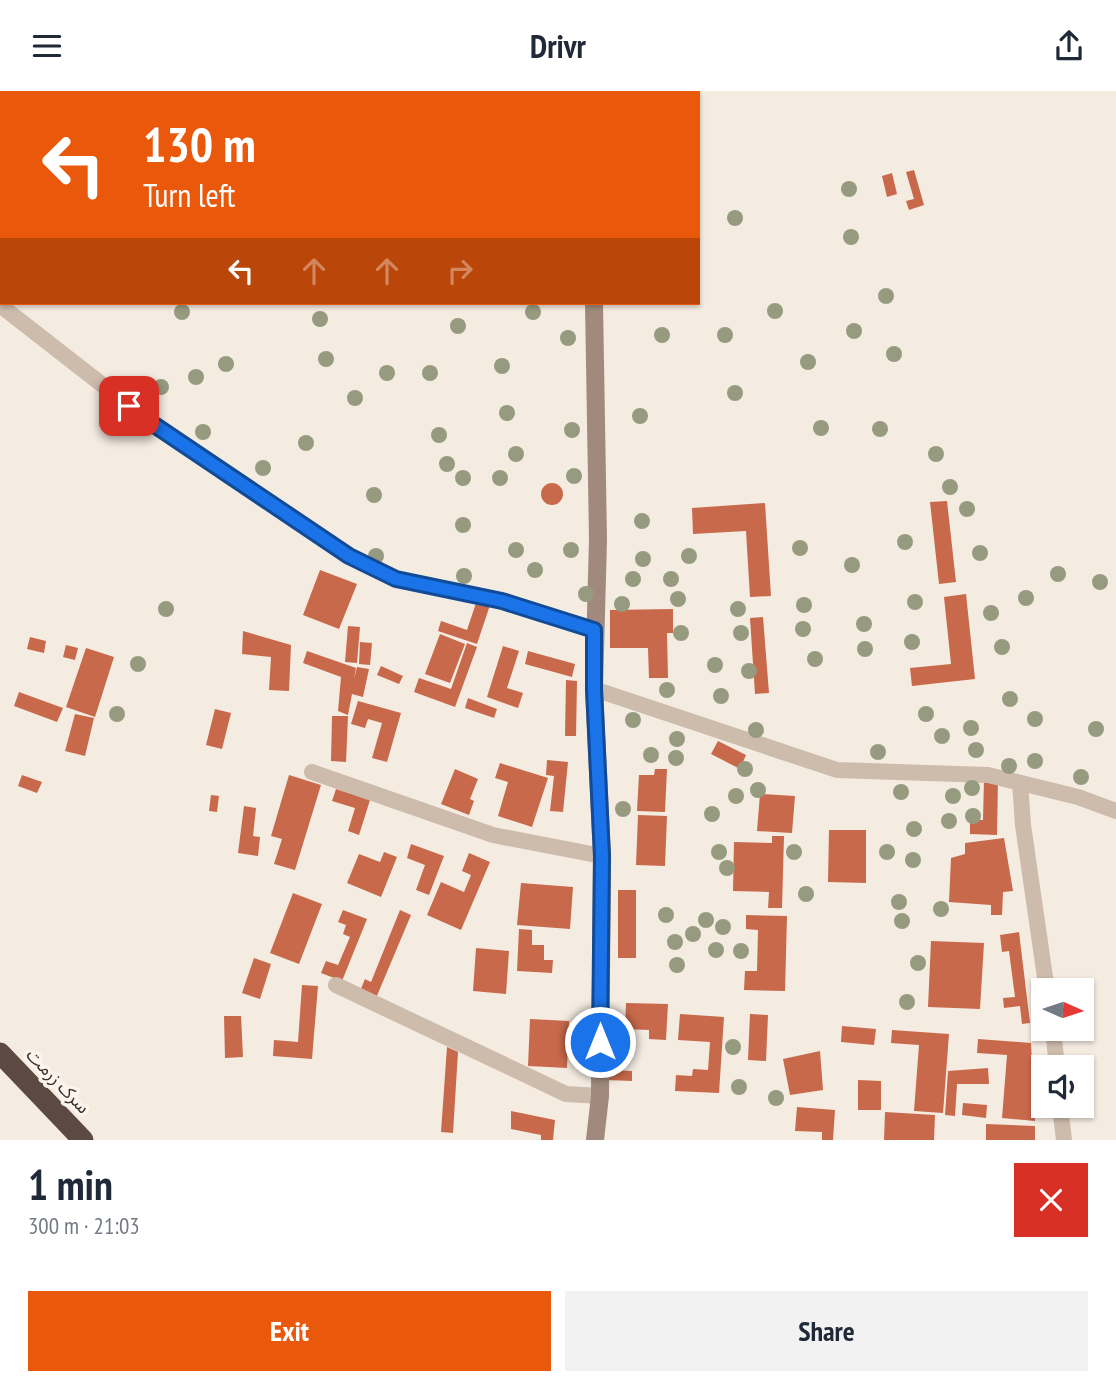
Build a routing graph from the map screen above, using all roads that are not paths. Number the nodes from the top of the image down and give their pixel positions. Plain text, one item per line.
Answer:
1 (0, 305) edge
2 (594, 305) edge
3 (594, 630) junction
4 (594, 689) junction
5 (312, 772) dead end
6 (1020, 783) junction
7 (1116, 811) edge
8 (602, 856) junction
9 (1045, 978) edge
10 (336, 985) dead end
11 (0, 1053) edge
12 (600, 1096) junction
13 (1061, 1118) edge
14 (83, 1140) edge
15 (595, 1140) edge
16 (1063, 1140) edge

1 - 3 street
2 - 3 street
3 - 4 street
4 - 6 street
4 - 8 street
5 - 8 street
6 - 7 street
6 - 9 street
8 - 12 street
10 - 12 street
11 - 14 highway, سرک زرمت
12 - 15 street
13 - 16 street

